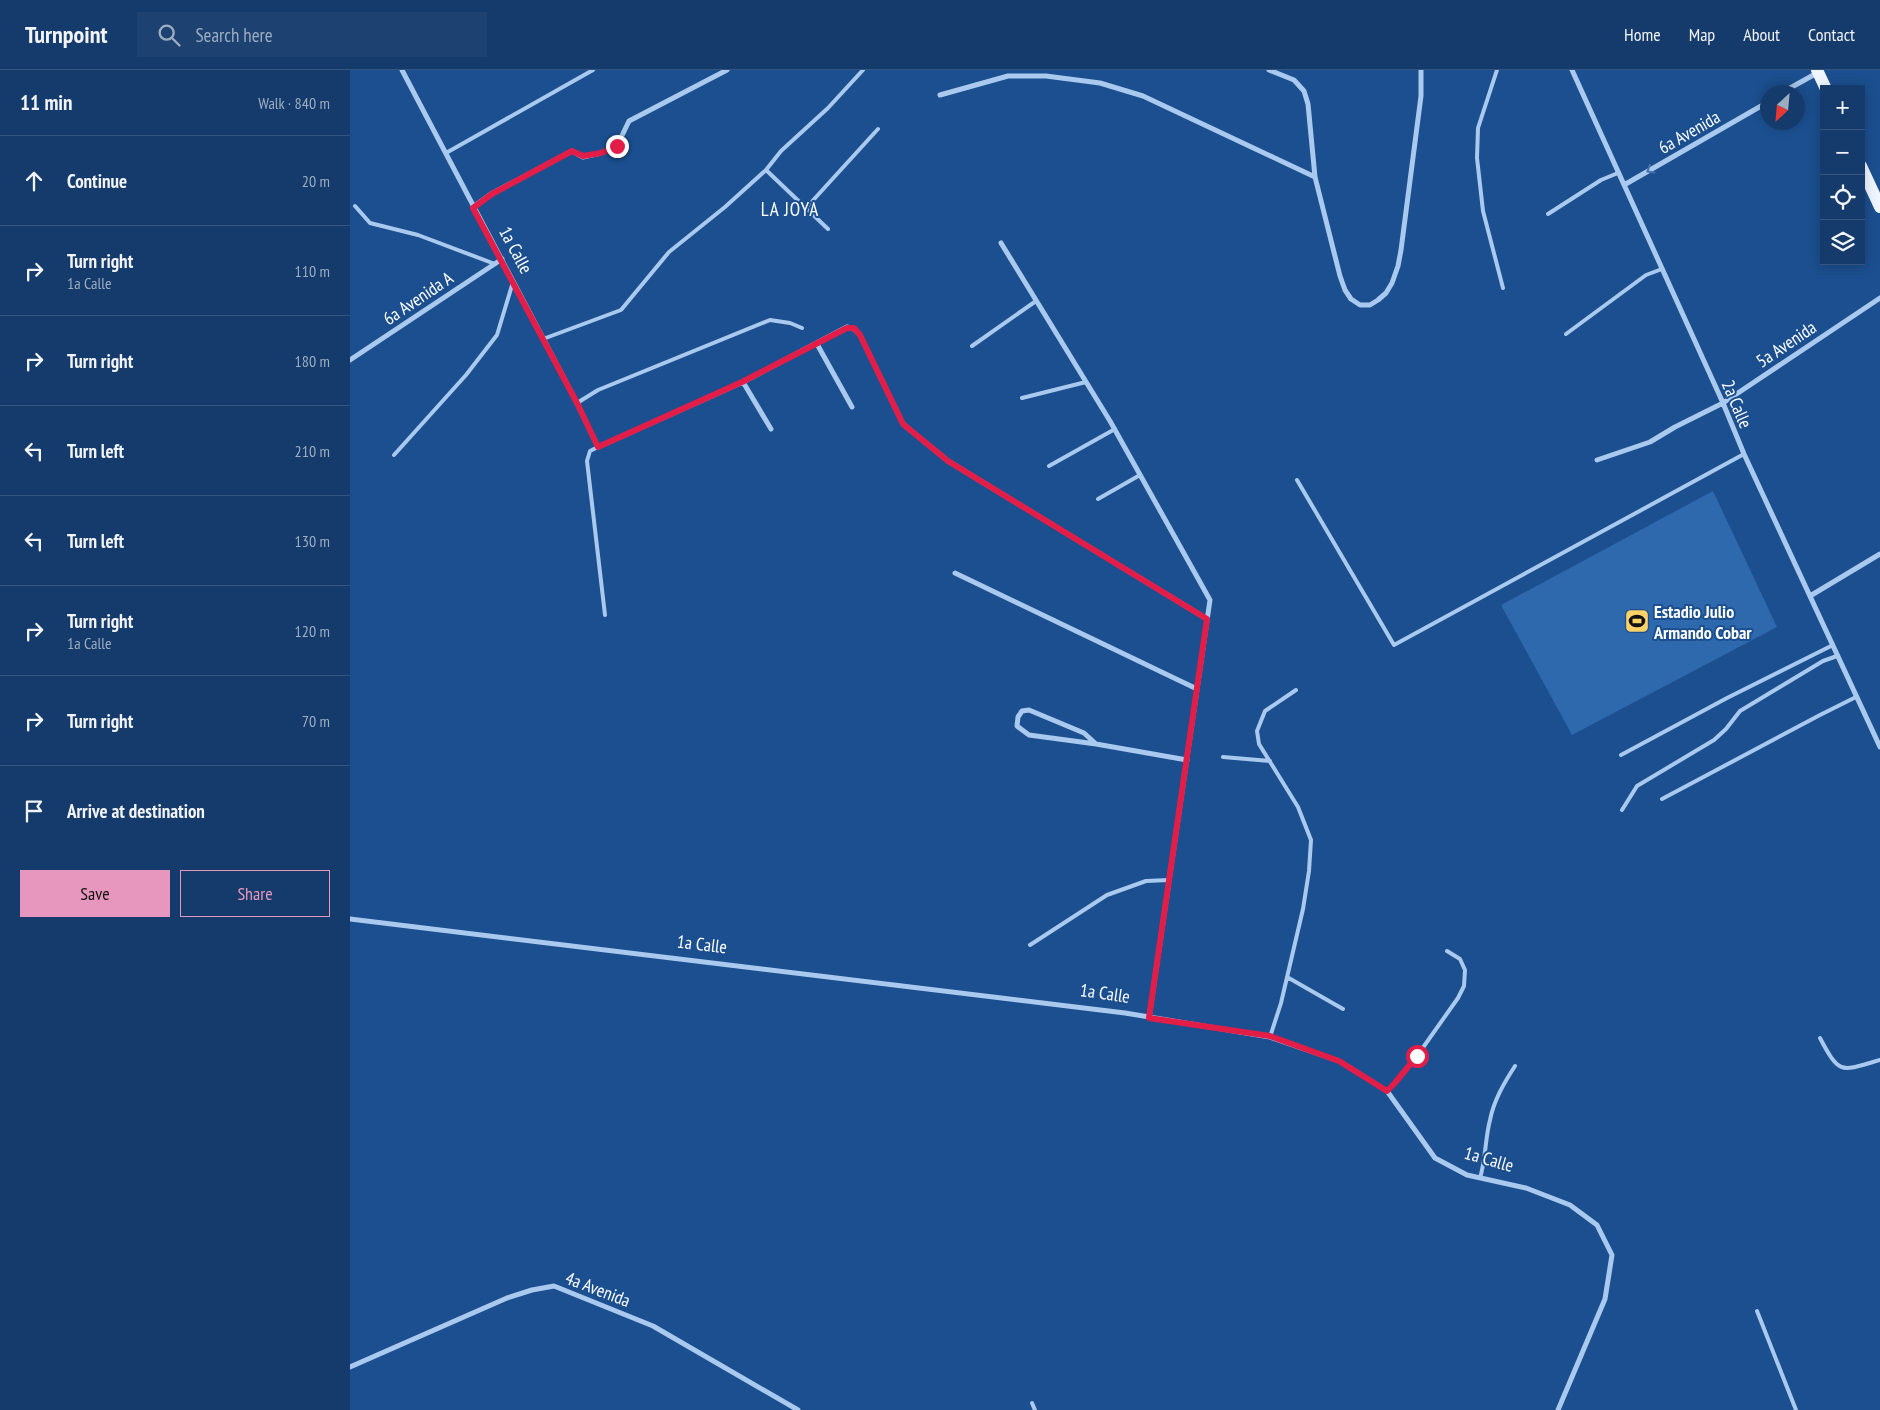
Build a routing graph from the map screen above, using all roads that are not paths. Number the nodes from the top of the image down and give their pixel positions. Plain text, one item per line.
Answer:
1 (402, 70) edge
2 (593, 70) edge
3 (728, 70) edge
4 (863, 70) edge
5 (1269, 70) edge
6 (1421, 70) edge
7 (1497, 70) edge
8 (1572, 70) edge
9 (1819, 71) edge
10 (1795, 85) edge
11 (1824, 85) edge
12 (940, 94) dead end
13 (1760, 107) edge
14 (878, 130) dead end
15 (446, 153) junction
16 (766, 170) junction
17 (1618, 173) junction
18 (1865, 175) edge
19 (1315, 177) junction
20 (1624, 185) junction
21 (354, 206) dead end
22 (1880, 207) edge
23 (473, 208) junction
24 (806, 208) junction
25 (1548, 214) dead end
26 (828, 229) dead end
27 (1001, 243) dead end
28 (502, 259) junction
29 (495, 264) junction
30 (1662, 269) junction
31 (514, 282) junction
32 (1503, 288) dead end
33 (1880, 298) edge
34 (1036, 301) junction
35 (802, 328) dead end
36 (1566, 334) dead end
37 (543, 338) junction
38 (817, 344) junction
39 (972, 346) dead end
40 (350, 360) edge
41 (742, 382) junction
42 (1086, 382) junction
43 (1022, 398) dead end
44 (577, 403) junction
45 (1723, 403) junction
46 (852, 407) dead end
47 (771, 429) dead end
48 (1114, 429) junction
49 (598, 447) junction
50 (1744, 454) junction
51 (394, 455) dead end
52 (1597, 460) dead end
53 (1049, 466) dead end
54 (1140, 475) junction
55 (1297, 480) dead end
56 (1098, 499) dead end
57 (1880, 554) edge
58 (955, 573) dead end
59 (1810, 596) junction
60 (606, 615) dead end
61 (1207, 619) junction
62 (1832, 645) junction
63 (1837, 656) junction
64 (1197, 689) junction
65 (1296, 690) dead end
66 (1856, 697) junction
67 (1096, 744) junction
68 (1880, 747) edge
69 (1621, 755) dead end
70 (1223, 757) dead end
71 (1187, 760) junction
72 (1270, 761) junction
73 (1662, 799) dead end
74 (1622, 810) dead end
75 (1169, 880) junction
76 (350, 919) edge
77 (1030, 945) dead end
78 (1447, 951) dead end
79 (1287, 977) junction
80 (1343, 1009) dead end
81 (1149, 1018) junction
82 (1270, 1036) junction
83 (1820, 1038) dead end
84 (1880, 1060) edge
85 (1515, 1066) dead end
86 (1387, 1091) junction
87 (1480, 1178) junction
88 (1757, 1311) dead end
89 (350, 1367) edge
90 (1032, 1403) dead end
91 (798, 1410) edge
92 (1035, 1410) edge
93 (1558, 1410) edge
94 (1796, 1410) edge

1 - 15 street, 1a Calle
2 - 15 lane
3 - 23 street
4 - 16 lane
5 - 19 street
6 - 19 street
7 - 32 lane
8 - 17 street, 2a Calle
9 - 10 street
9 - 11 main road
12 - 19 street
13 -> 20 street, 6a Avenida
14 - 24 lane
15 - 23 street, 1a Calle
16 - 24 lane
16 - 37 lane
17 - 20 street, 2a Calle
17 - 25 lane
18 - 22 main road
20 - 30 street, 2a Calle
21 - 29 lane
23 - 28 street, 1a Calle
24 - 26 lane
27 - 34 street
28 - 29 street, 6a Avenida A
28 - 31 street, 1a Calle
29 - 40 street, 6a Avenida A
30 - 36 lane
30 - 45 street, 2a Calle
31 - 37 street, 1a Calle
31 - 51 lane
33 - 45 street, 5a Avenida
34 - 39 lane
34 - 42 street
35 - 44 lane
37 - 44 street, 1a Calle
38 - 41 street
38 - 46 street
38 - 61 street
41 - 47 street
41 - 49 street
42 - 43 lane
42 - 48 street
44 - 49 street, 1a Calle
45 - 50 street, 2a Calle
45 - 52 street, 5a Avenida
48 - 53 lane
48 - 54 street
49 - 60 lane
50 - 55 lane
50 - 59 street, 2a Calle
54 - 56 lane
54 - 61 street
57 - 59 street
58 - 64 street
59 - 62 street, 2a Calle
61 - 64 street
62 - 63 street, 2a Calle
62 - 69 lane
63 - 66 street, 2a Calle
63 - 74 lane
64 - 71 street
65 - 72 lane
66 - 68 street, 2a Calle
66 - 73 lane
67 - 67 street
67 - 71 street
70 - 72 lane
71 - 75 street
72 - 79 lane
75 - 77 lane
75 - 81 street
76 - 81 street, 1a Calle
78 - 86 lane
79 - 80 lane
79 - 82 lane
81 - 82 street, 1a Calle
82 - 86 street, 1a Calle
83 - 84 lane
85 - 87 lane
86 - 87 street, 1a Calle
87 - 93 street, 1a Calle
88 - 94 lane
89 - 91 street, 4a Avenida
90 - 92 lane

